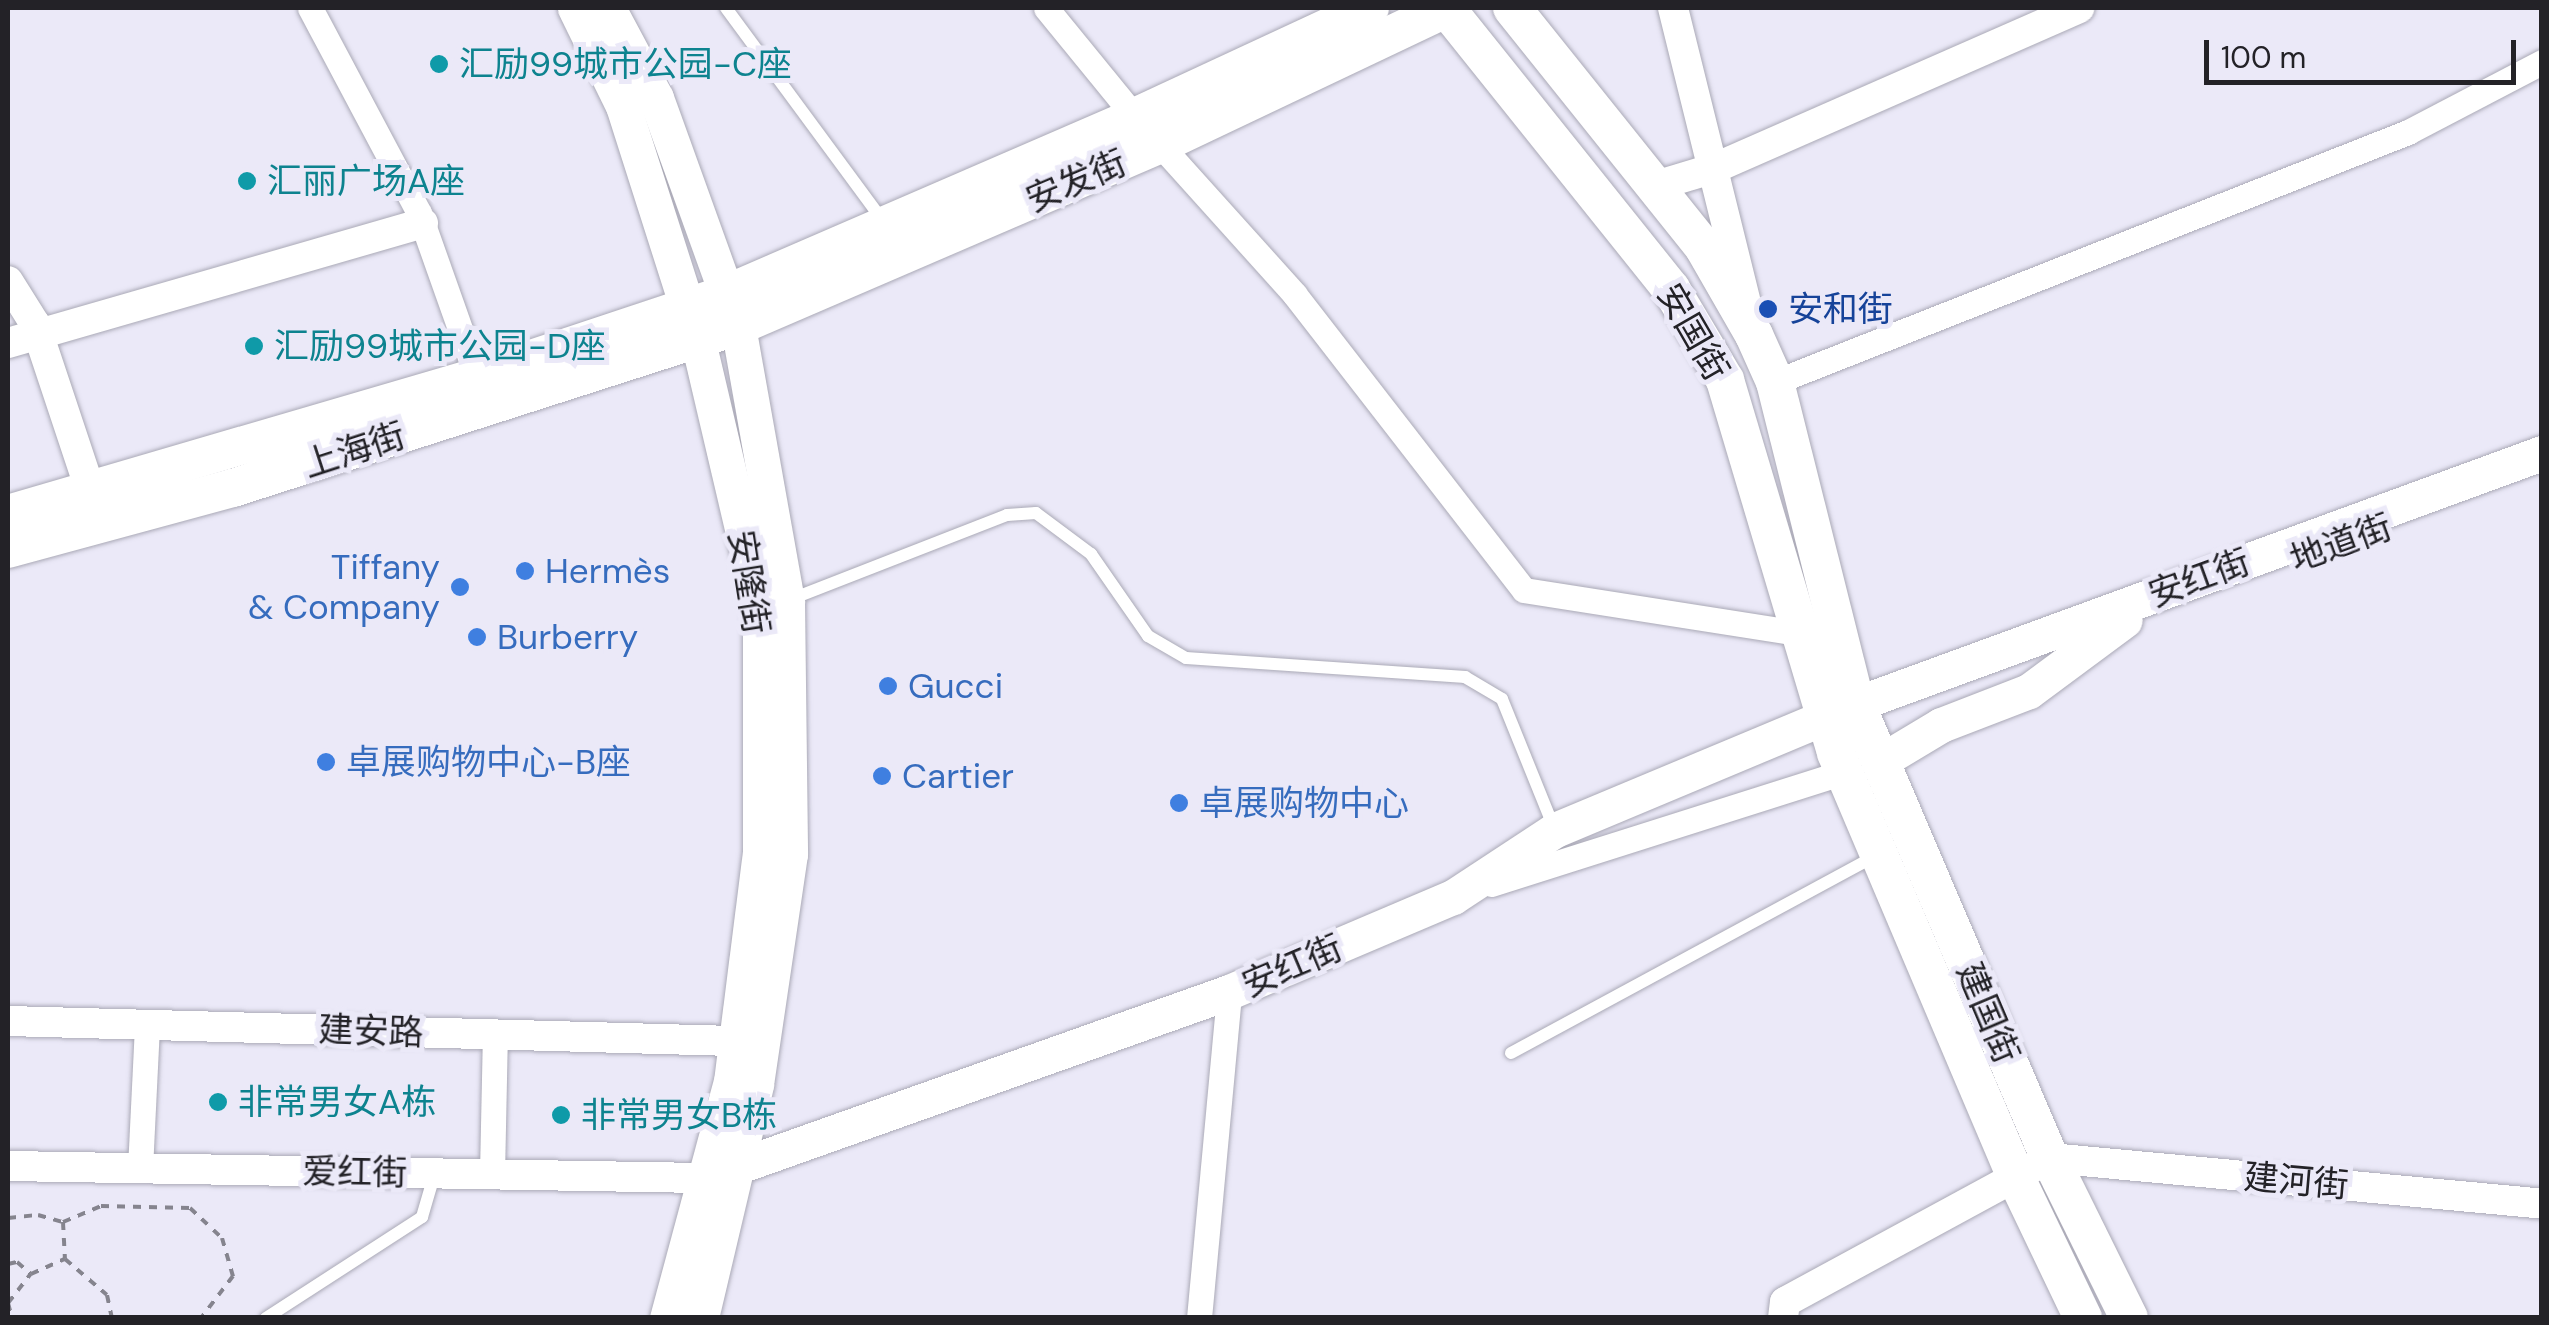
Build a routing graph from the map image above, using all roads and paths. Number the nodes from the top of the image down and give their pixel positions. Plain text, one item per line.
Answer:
1 (310, 8) edge
2 (575, 8) edge
3 (608, 8) edge
4 (726, 8) edge
5 (1046, 8) edge
6 (1370, 8) edge
7 (1446, 8) edge
8 (1512, 8) edge
9 (1673, 8) edge
10 (2079, 8) edge
11 (2542, 62) edge
12 (1134, 117) junction
13 (1161, 144) junction
14 (1715, 168) junction
15 (1654, 186) junction
16 (422, 223) junction
17 (886, 224) junction
18 (8, 281) edge
19 (731, 310) junction
20 (693, 324) junction
21 (39, 334) junction
22 (1754, 334) junction
23 (8, 344) edge
24 (477, 377) junction
25 (1774, 382) junction
26 (2542, 453) edge
27 (2542, 468) edge
28 (96, 506) junction
29 (8, 514) edge
30 (8, 550) edge
31 (787, 601) junction
32 (1798, 633) junction
33 (1840, 711) junction
34 (1881, 761) junction
35 (1844, 772) junction
36 (1556, 830) junction
37 (1880, 853) junction
38 (1453, 897) junction
39 (1228, 992) junction
40 (8, 1021) edge
41 (147, 1025) junction
42 (496, 1034) junction
43 (735, 1041) junction
44 (1511, 1053) dead end
45 (2050, 1158) junction
46 (8, 1166) edge
47 (739, 1166) junction
48 (140, 1168) junction
49 (435, 1173) junction
50 (492, 1174) junction
51 (703, 1178) junction
52 (2016, 1178) junction
53 (2542, 1204) edge
54 (8, 1218) edge
55 (63, 1222) junction
56 (64, 1259) junction
57 (8, 1264) edge
58 (31, 1274) junction
59 (8, 1303) edge
60 (12, 1318) edge
61 (112, 1318) edge
62 (202, 1318) edge
63 (266, 1318) edge
64 (667, 1318) edge
65 (702, 1318) edge
66 (1200, 1318) edge
67 (1783, 1318) edge
68 (2083, 1318) edge
69 (2129, 1318) edge

1 - 16 street
2 - 20 main road, 安隆街
3 - 19 main road, 安隆街
4 - 17 lane
5 - 12 street
6 - 12 main road, 安发街
7 - 13 main road, 安发街
7 - 32 main road, 安国街
8 - 15 main road, 安国街
9 - 14 street
10 - 14 street
11 - 25 street
12 - 13 street
12 - 17 main road, 安发街
13 - 19 main road, 安发街
13 - 32 street
14 - 15 street
14 - 22 street
15 - 22 main road, 安国街
16 - 21 street
16 - 24 street
17 - 19 main road, 安发街
18 - 21 street
19 - 20 main road, 安发街
19 - 31 main road, 安隆街
20 - 24 main road, 上海街
20 - 28 main road, 上海街
20 - 43 main road, 安隆街
21 - 23 street
21 - 28 street
22 - 25 main road, 安国街
24 - 28 main road, 上海街
25 - 33 main road, 安国街
26 - 33 main road, 安红街
27 - 34 main road, 地道街
28 - 29 main road, 上海街
28 - 30 main road, 上海街
31 - 36 lane
31 - 47 main road, 安隆街
32 - 33 main road, 安国街
33 - 34 main road, 建国街
33 - 35 main road, 建国街
33 - 36 main road, 安红街
34 - 45 main road, 建国街
35 - 37 main road, 建国街
35 - 38 street
36 - 38 main road, 安红街
37 - 44 lane
37 - 52 main road, 建国街
38 - 39 main road, 安红街
39 - 47 main road, 安红街
39 - 66 street
40 - 41 street, 建安路
41 - 42 street, 建安路
41 - 48 street
42 - 43 street, 建安路
42 - 50 street
43 - 51 main road, 安隆街
45 - 52 street
45 - 53 street, 建河街
45 - 69 main road, 建国街
46 - 48 street, 爱红街
47 - 51 street
47 - 65 main road, 安隆街
48 - 49 street, 爱红街
49 - 50 street, 爱红街
49 - 63 lane
50 - 51 street, 爱红街
51 - 64 main road, 安隆街
52 - 67 street
52 - 68 main road, 建国街
54 - 55 path
55 - 56 path
55 - 62 path
56 - 58 path
56 - 61 path
57 - 58 path
58 - 59 path
59 - 60 path

